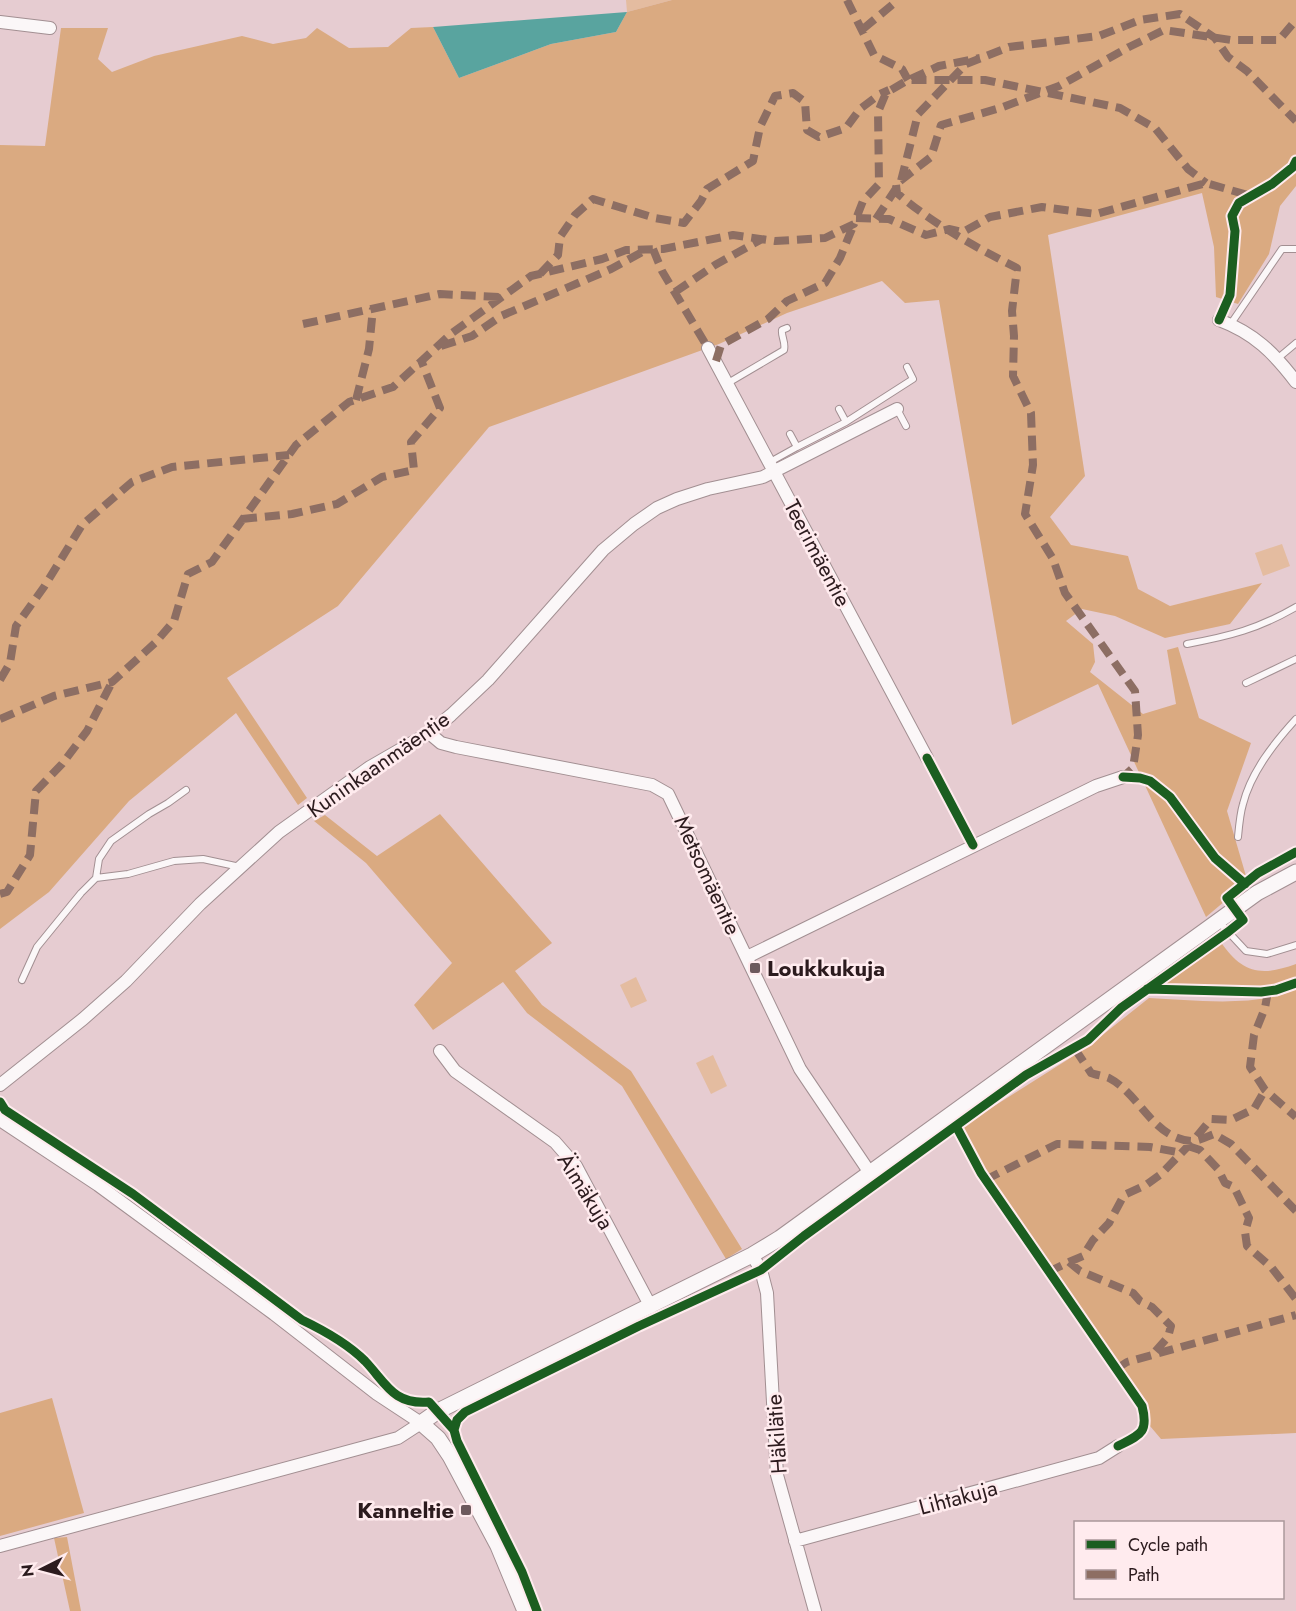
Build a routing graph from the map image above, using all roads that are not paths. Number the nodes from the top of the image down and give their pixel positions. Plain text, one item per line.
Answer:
1 (0, 21) edge
2 (50, 28) dead end
3 (1296, 249) edge
4 (1225, 322) joint
5 (787, 328) dead end
6 (1296, 343) edge
7 (708, 348) dead end
8 (1276, 358) junction
9 (907, 367) dead end
10 (1296, 382) edge
11 (728, 383) junction
12 (839, 409) dead end
13 (897, 409) joint
14 (846, 422) junction
15 (906, 426) dead end
16 (790, 434) dead end
17 (797, 447) junction
18 (772, 467) junction
19 (1296, 607) edge
20 (1187, 644) dead end
21 (1296, 659) edge
22 (1246, 683) dead end
23 (1296, 719) edge
24 (429, 733) junction
25 (927, 758) dead end
26 (1123, 777) dead end
27 (186, 790) dead end
28 (1238, 837) dead end
29 (242, 867) junction
30 (1296, 872) edge
31 (96, 878) junction
32 (1219, 921) junction
33 (1296, 945) edge
34 (747, 957) junction
35 (22, 980) dead end
36 (440, 1051) dead end
37 (0, 1085) edge
38 (0, 1120) edge
39 (870, 1173) junction
40 (752, 1255) junction
41 (651, 1306) junction
42 (421, 1423) junction
43 (1118, 1446) dead end
44 (795, 1541) junction
45 (0, 1546) edge
46 (525, 1611) edge
47 (815, 1611) edge

1 - 2 street
3 - 4 lane
4 - 8 street
5 - 11 lane
6 - 8 lane
7 - 11 street, Teerimäentie
8 - 10 street
9 - 14 lane
11 - 18 street, Teerimäentie
12 - 14 lane
13 - 15 lane
13 - 18 street, Kuninkaanmäentie
14 - 17 lane
16 - 17 lane
17 - 18 lane
18 - 24 street, Kuninkaanmäentie
18 - 25 street, Teerimäentie
19 - 20 lane
21 - 22 lane
23 - 28 lane
24 - 29 street, Kuninkaanmäentie
24 - 34 street, Metsomäentie
26 - 34 street
27 - 31 lane
29 - 31 lane
29 - 37 street, Kuninkaanmäentie
30 - 32 street
31 - 35 lane
32 - 33 lane
32 - 39 street
34 - 39 street, Metsomäentie
36 - 41 street, Äimäkuja
38 - 42 street
39 - 40 street
40 - 41 street
40 - 44 street, Häkilätie
41 - 42 street
42 - 45 street
42 - 46 street
43 - 44 street, Lihtakuja
44 - 47 street, Häkilätie

